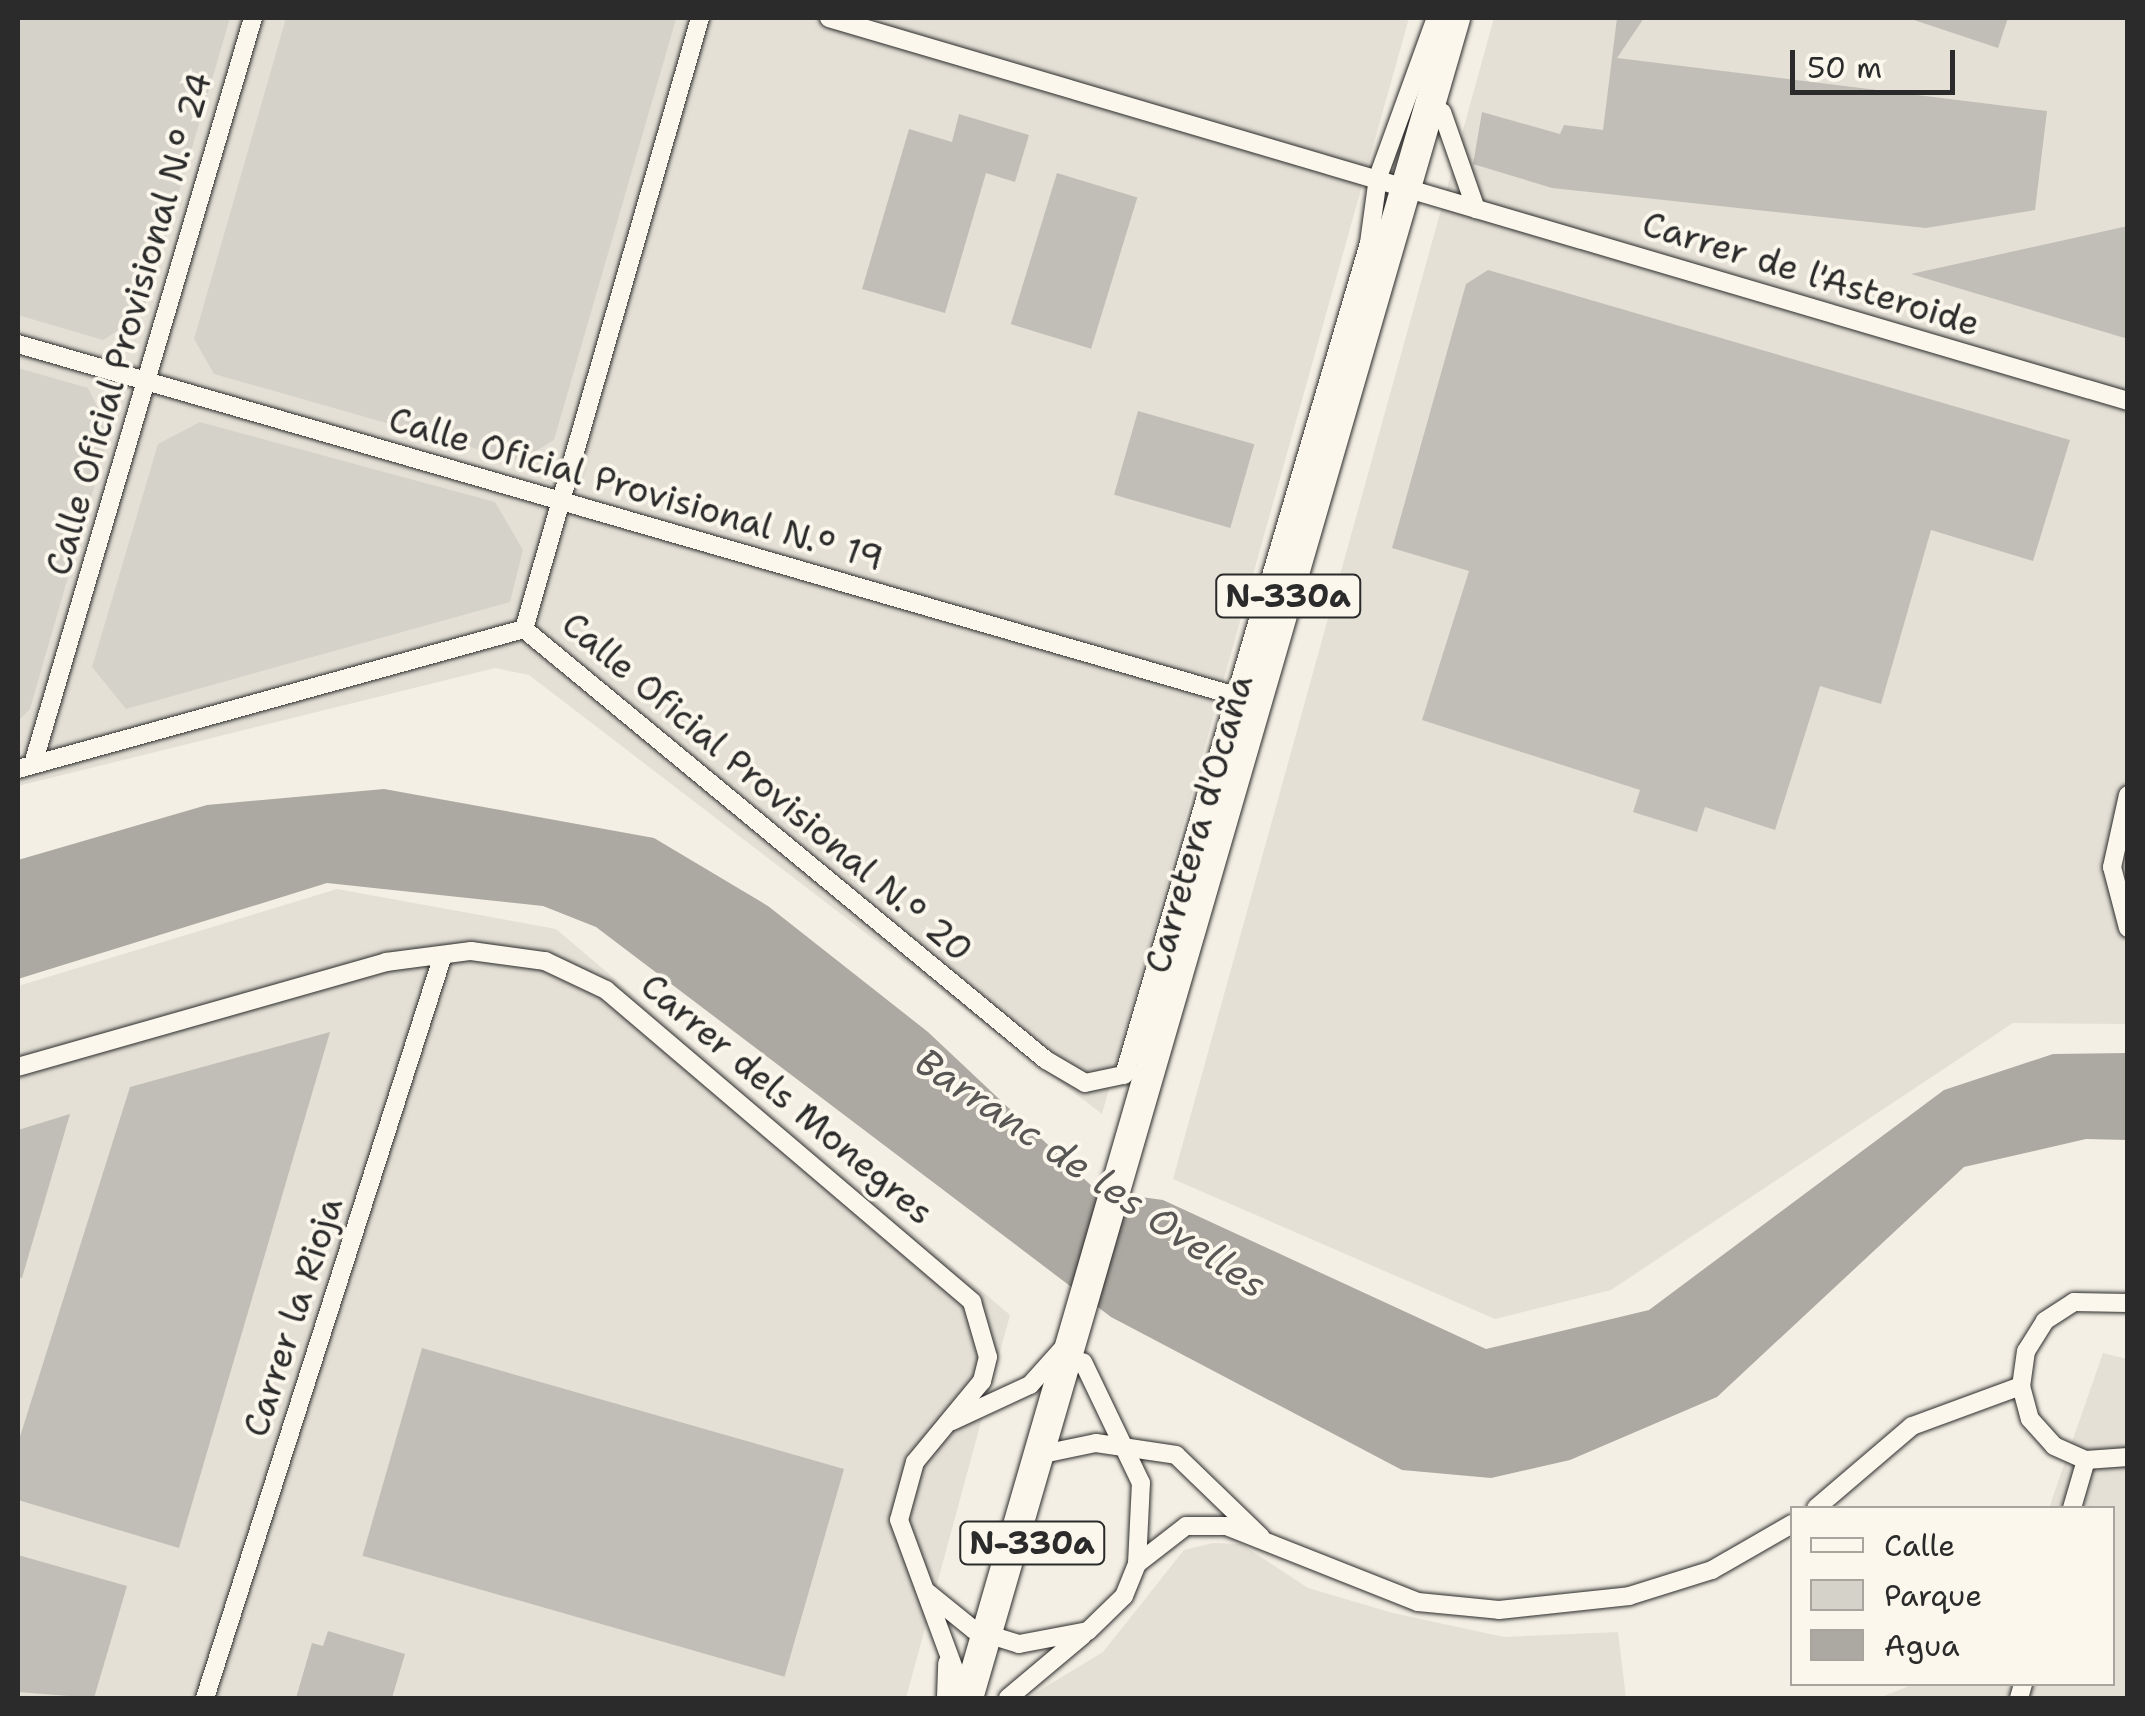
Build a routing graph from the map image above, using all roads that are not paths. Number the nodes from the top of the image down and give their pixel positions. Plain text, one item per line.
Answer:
1 (253, 18) edge
2 (700, 18) edge
3 (829, 18) edge
4 (1436, 18) edge
5 (1455, 18) edge
6 (1469, 18) edge
7 (1442, 112) junction
8 (1378, 177) junction
9 (1414, 188) junction
10 (1476, 209) junction
11 (18, 344) edge
12 (146, 380) junction
13 (2128, 402) edge
14 (559, 500) junction
15 (524, 630) junction
16 (1236, 696) junction
17 (26, 767) edge
18 (2128, 795) edge
19 (2128, 928) edge
20 (443, 955) junction
21 (18, 1066) edge
22 (1105, 1084) joint
23 (2128, 1303) edge
24 (1080, 1348) junction
25 (2021, 1386) junction
26 (951, 1422) junction
27 (1126, 1445) junction
28 (1050, 1449) junction
29 (2128, 1458) edge
30 (2086, 1460) junction
31 (1818, 1506) edge
32 (2073, 1506) edge
33 (1790, 1525) edge
34 (1262, 1537) junction
35 (1137, 1564) junction
36 (913, 1577) junction
37 (1088, 1631) junction
38 (993, 1639) junction
39 (948, 1648) junction
40 (205, 1698) edge
41 (946, 1698) edge
42 (966, 1698) edge
43 (986, 1698) edge
44 (1008, 1698) edge

1 - 12 street, Calle Oficial Provisional N.º 24
2 - 14 street
3 - 8 street, Carrer de l'Asteroide
4 - 8 street, Carretera d'Ocaña
5 - 9 main road, Carretera d'Ocaña / N-330a
6 - 7 main road, Carretera d'Ocaña / N-330a
7 - 9 main road, Carretera d'Ocaña / N-330a
7 - 10 street
8 - 9 street, Carrer de l'Asteroide
8 - 16 street, Carretera d'Ocaña
9 - 10 street, Carrer de l'Asteroide
9 - 24 main road, Carretera d'Ocaña / N-330a
10 - 13 street, Carrer de l'Asteroide
11 - 12 street, Calle Oficial Provisional N.º 19
12 - 14 street, Calle Oficial Provisional N.º 19
12 - 17 street, Calle Oficial Provisional N.º 24
14 - 15 street
14 - 16 street, Calle Oficial Provisional N.º 19
15 - 17 street, Calle Oficial Provisional N.º 20
15 - 22 street, Calle Oficial Provisional N.º 20
16 - 22 street, Carretera d'Ocaña
18 - 19 street
20 - 21 street, Carrer dels Monegres
20 - 26 street, Carrer dels Monegres
20 - 40 street, Carrer la Rioja
23 - 25 street
24 - 26 street, Carretera d'Ocaña
24 - 27 street
24 - 28 main road, Carretera d'Ocaña / N-330a
25 - 30 street
25 - 31 street
26 - 36 street, Carrer dels Monegres
27 - 28 street
27 - 34 street
27 - 35 street
28 - 38 main road, Carretera d'Ocaña / N-330a
29 - 30 street
30 - 32 street
33 - 34 street
34 - 35 street
35 - 37 street
36 - 38 street
36 - 39 street
37 - 38 street
37 - 44 street
38 - 42 main road, Carretera d'Ocaña / N-330a
38 - 43 main road, Carretera d'Ocaña / N-330a
39 - 41 street
39 - 42 street

